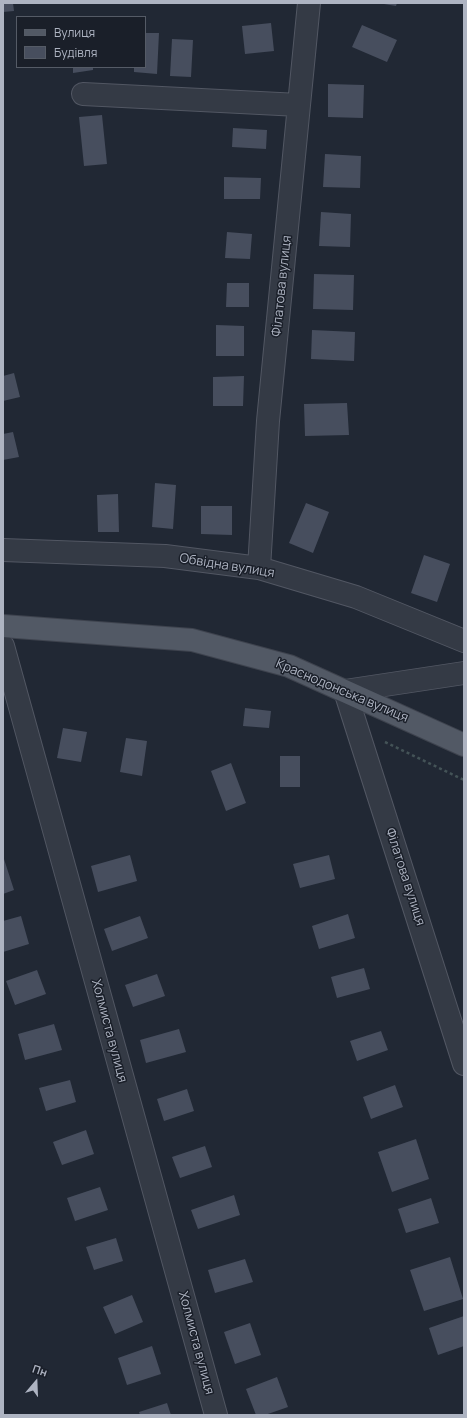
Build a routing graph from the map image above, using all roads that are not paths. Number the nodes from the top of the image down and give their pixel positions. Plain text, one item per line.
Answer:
1 (309, 3) edge
2 (83, 94) dead end
3 (299, 105) junction
4 (3, 550) edge
5 (259, 568) junction
6 (3, 626) edge
7 (464, 641) edge
8 (3, 646) edge
9 (464, 673) edge
10 (345, 690) junction
11 (11, 706) edge
12 (464, 745) edge
13 (464, 1064) edge
14 (216, 1415) edge

1 - 3 street, Філатова вулиця
2 - 3 street
3 - 5 street, Філатова вулиця
4 - 5 street, Обвідна вулиця
5 - 7 street, Обвідна вулиця
6 - 10 main road, Краснодонська вулиця
8 - 11 street, Холмиста вулиця
9 - 10 street
10 - 12 main road, Краснодонська вулиця
10 - 13 street, Філатова вулиця
11 - 14 street, Холмиста вулиця

